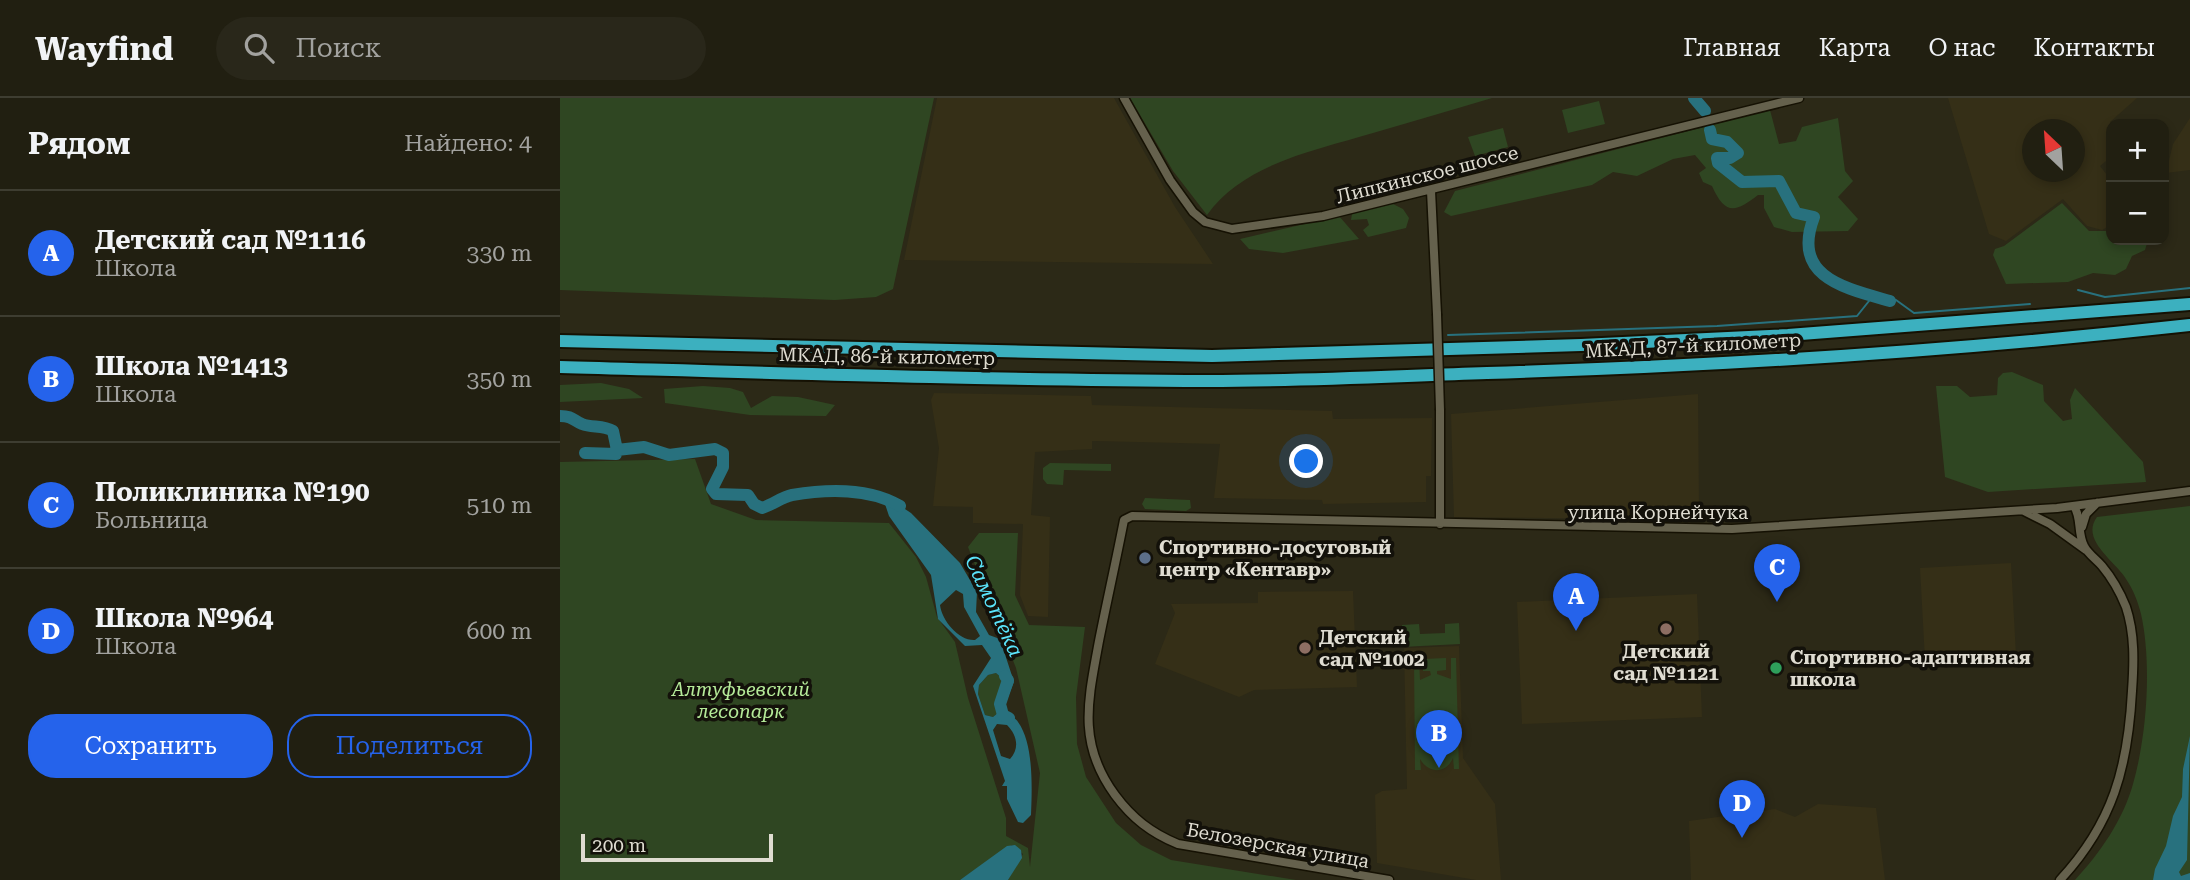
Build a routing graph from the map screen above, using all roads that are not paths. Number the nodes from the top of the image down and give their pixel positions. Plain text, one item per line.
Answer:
1 (1124, 98) edge
2 (1800, 98) edge
3 (1431, 191) junction
4 (2190, 303) edge
5 (2190, 325) edge
6 (560, 341) edge
7 (1212, 356) joint
8 (560, 367) edge
9 (1212, 381) joint
10 (2190, 491) edge
11 (2097, 503) junction
12 (2074, 506) junction
13 (2057, 508) junction
14 (2023, 510) junction
15 (1124, 520) joint
16 (1440, 524) junction
17 (2050, 524) junction
18 (2080, 537) junction
19 (2086, 550) junction
20 (1389, 880) edge
21 (2060, 880) edge

1 - 3 street, Липкинское шоссе
2 - 3 street, Липкинское шоссе
3 - 16 street, bridge
4 - 7 highway, МКАД, 87-й километр
5 - 9 highway, МКАД, 87-й километр
6 - 7 highway, МКАД, 86-й километр
8 - 9 highway, МКАД, 86-й километр
10 - 11 street, улица Корнейчука
11 - 12 street, улица Корнейчука
11 - 18 street
12 - 13 street, улица Корнейчука
12 - 18 street
13 - 14 street, улица Корнейчука
13 - 17 street
14 - 16 street, улица Корнейчука
14 - 17 street
15 - 16 street, улица Корнейчука
15 - 20 street, Белозерская улица
17 - 19 street
18 - 19 street
19 - 21 street

